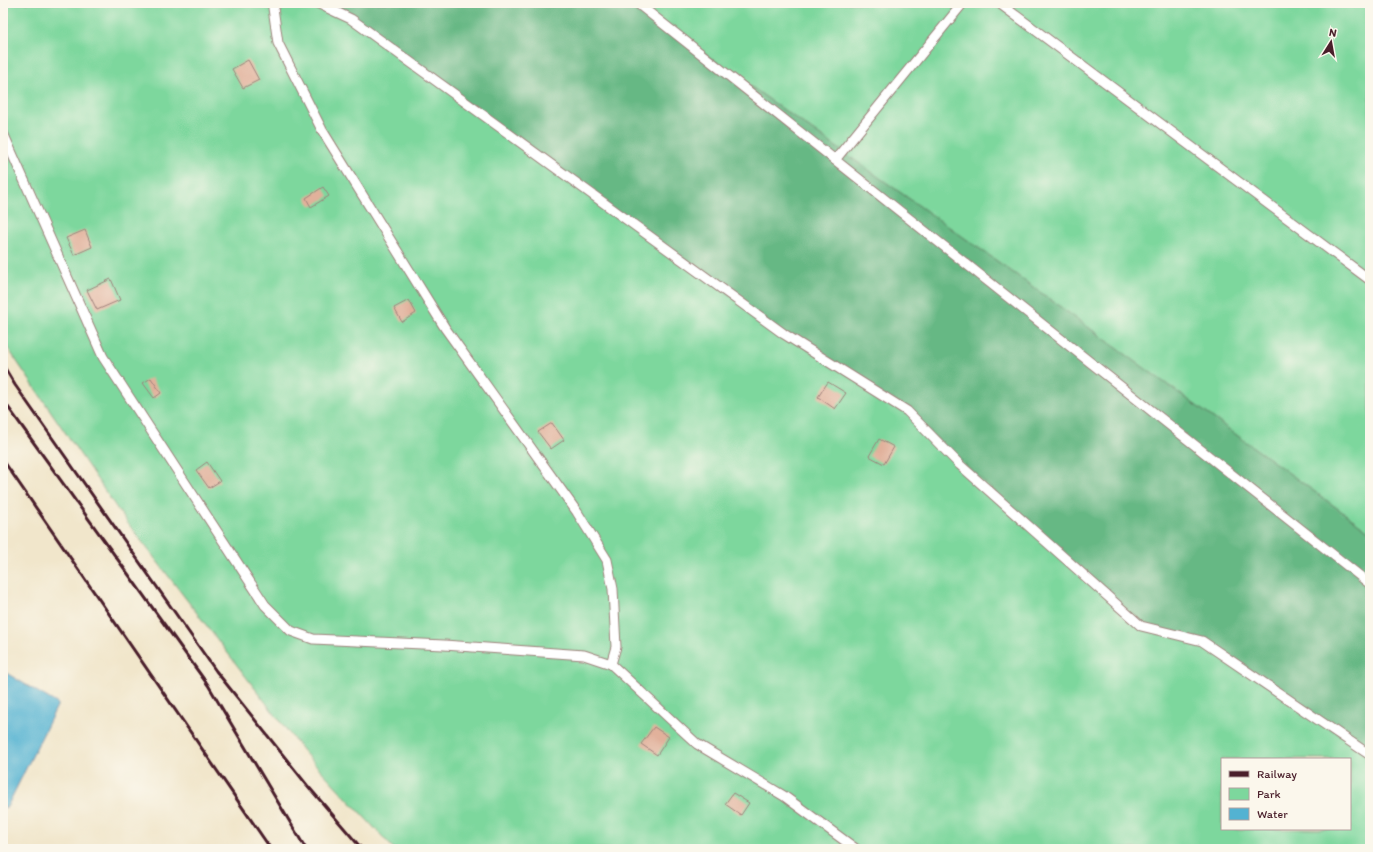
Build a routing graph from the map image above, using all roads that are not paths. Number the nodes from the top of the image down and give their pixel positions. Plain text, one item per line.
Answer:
1 (277, 3) edge
2 (317, 3) edge
3 (637, 3) edge
4 (963, 3) edge
5 (999, 3) edge
6 (3, 133) edge
7 (835, 160) junction
8 (1370, 280) edge
9 (1370, 584) edge
10 (611, 664) junction
11 (1370, 755) edge
12 (856, 849) edge

1 - 10 lane
2 - 11 lane
3 - 7 lane
4 - 7 lane
5 - 8 lane
6 - 10 lane
7 - 9 lane
10 - 12 lane

